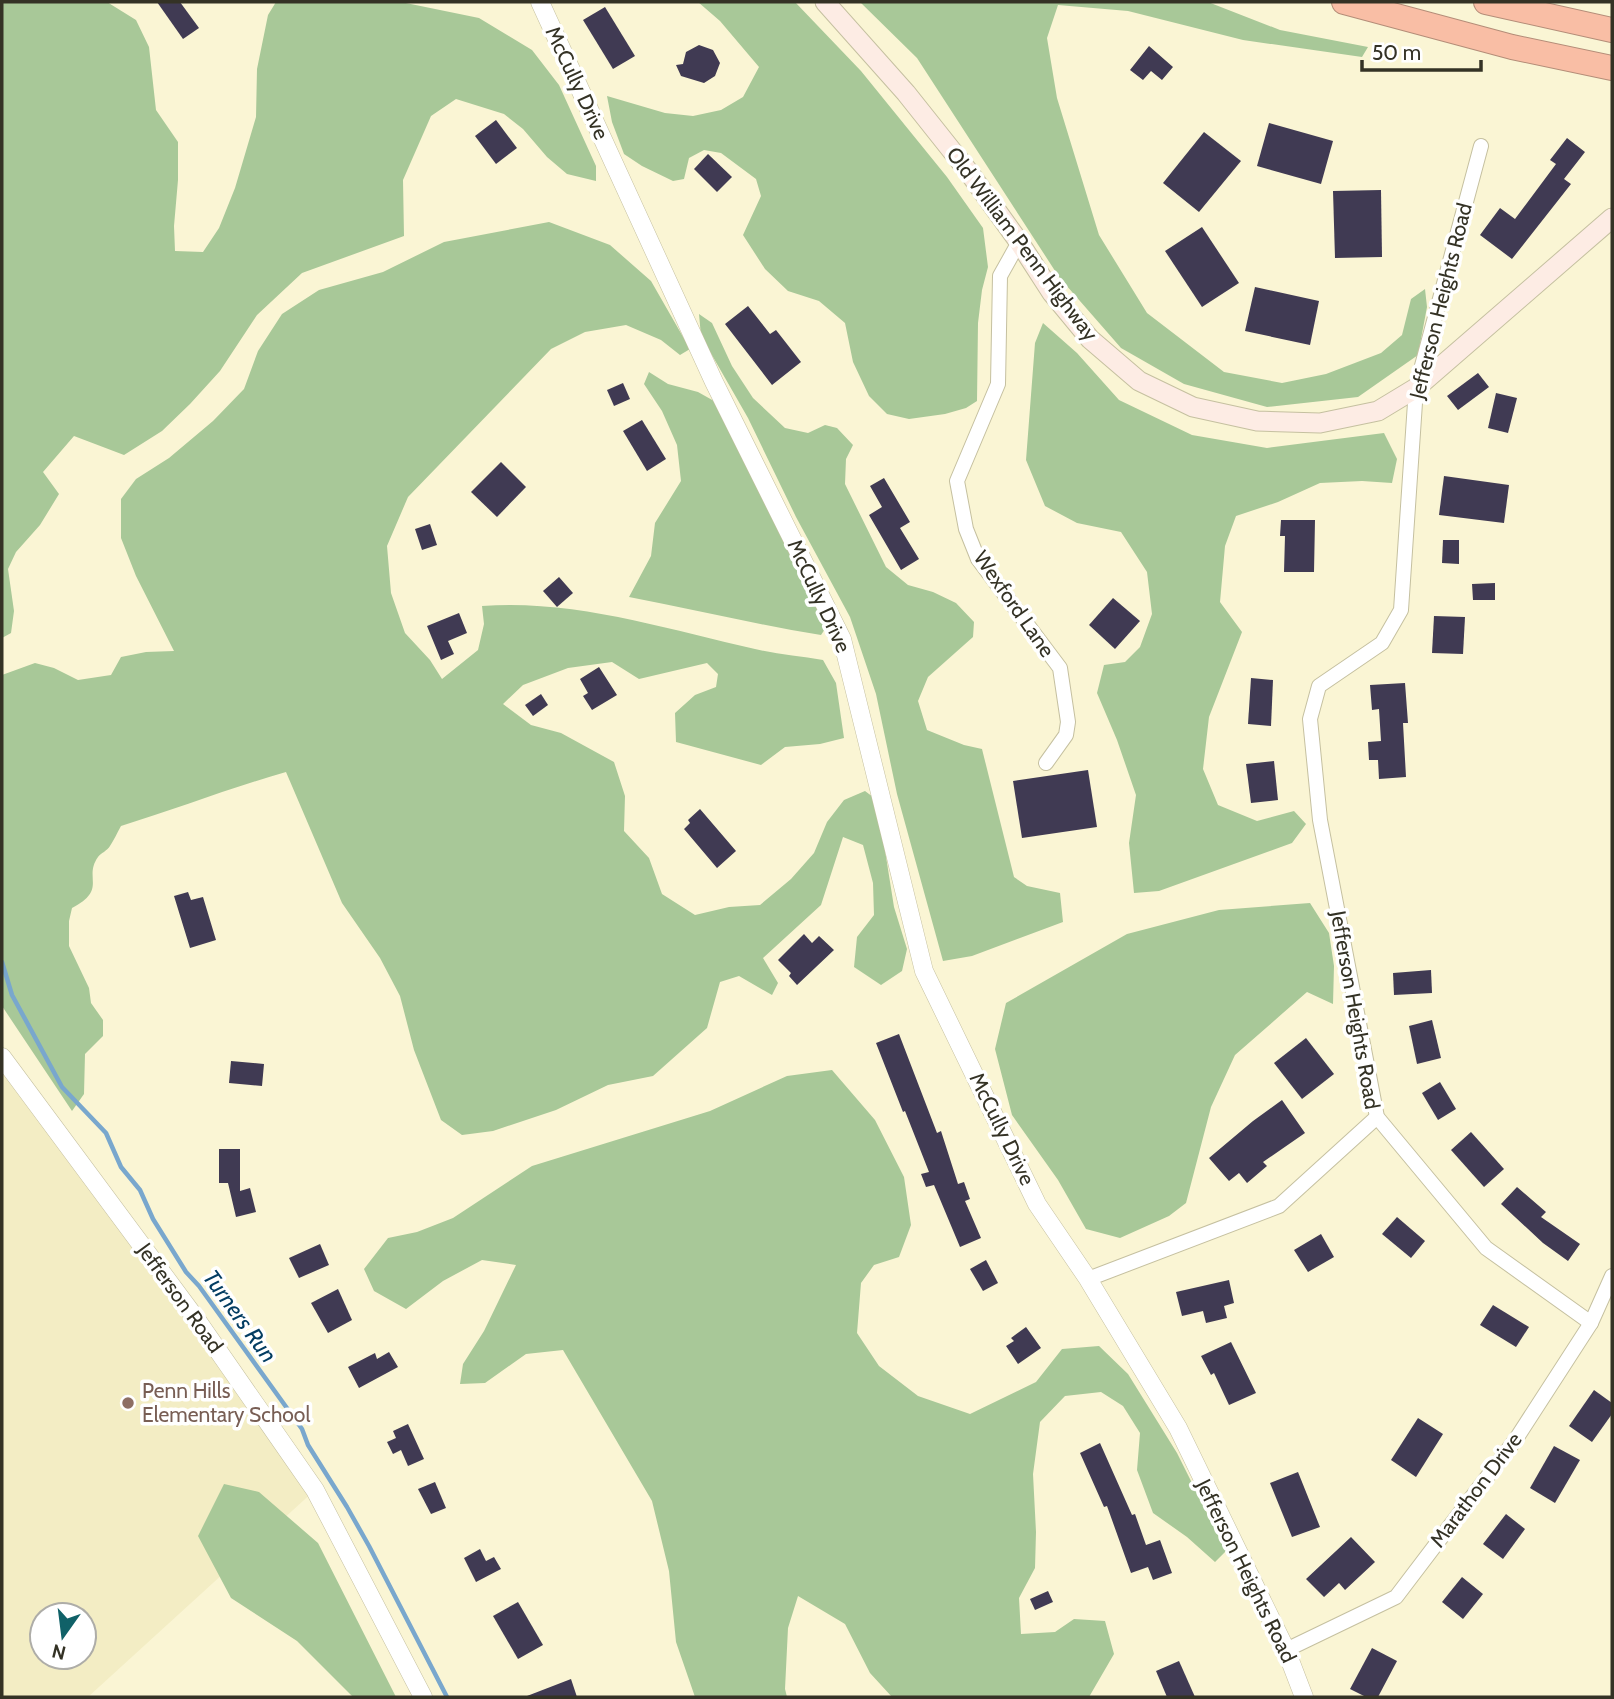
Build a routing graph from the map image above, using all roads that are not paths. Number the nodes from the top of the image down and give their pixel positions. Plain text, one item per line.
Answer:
1 (540, 2) edge
2 (825, 2) edge
3 (1344, 2) edge
4 (1486, 2) edge
5 (1612, 30) edge
6 (1612, 68) edge
7 (1481, 146) dead end
8 (1612, 218) edge
9 (1020, 242) junction
10 (1416, 388) junction
11 (1046, 762) dead end
12 (2, 1057) edge
13 (1377, 1117) junction
14 (1612, 1276) edge
15 (1088, 1279) junction
16 (1591, 1323) junction
17 (1286, 1650) junction
18 (423, 1697) edge
19 (1304, 1697) edge

1 - 15 street, McCully Drive
2 - 9 main road, Old William Penn Highway
3 - 6 highway
4 - 5 highway
7 - 10 street, Jefferson Heights Road
8 - 10 main road, Old William Penn Highway
9 - 10 main road, Old William Penn Highway
9 - 11 street, Wexford Lane
10 - 13 street, Jefferson Heights Road
12 - 18 street, Jefferson Road
13 - 15 street, Jefferson Heights Road
13 - 16 street
14 - 16 street, Marathon Drive
15 - 17 street, Jefferson Heights Road
16 - 17 street, Marathon Drive
17 - 19 street, Jefferson Heights Road

